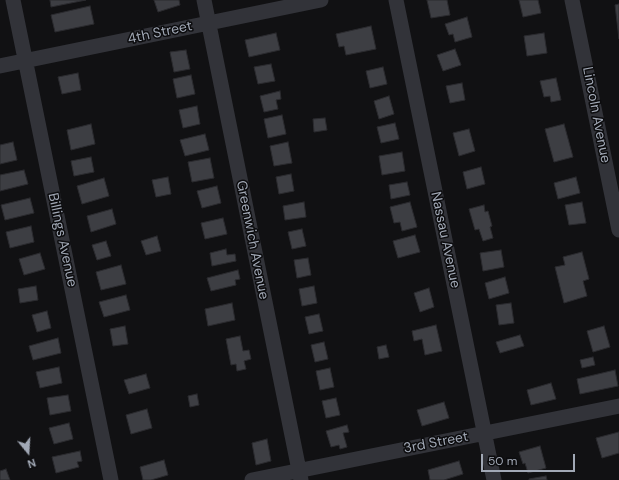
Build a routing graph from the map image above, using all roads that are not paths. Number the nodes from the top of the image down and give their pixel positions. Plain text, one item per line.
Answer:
1 (13, 0) edge
2 (204, 0) edge
3 (321, 0) edge
4 (396, 0) edge
5 (572, 0) edge
6 (208, 23) junction
7 (25, 61) junction
8 (0, 66) edge
9 (619, 230) edge
10 (619, 406) edge
11 (485, 433) junction
12 (300, 475) edge
13 (111, 480) edge
14 (252, 480) edge
15 (494, 480) edge

1 - 7 street, Billings Avenue
2 - 6 street, Greenwich Avenue
3 - 6 street, 4th Street
4 - 11 street, Nassau Avenue
5 - 9 street, Lincoln Avenue
6 - 7 street, 4th Street
6 - 12 street, Greenwich Avenue
7 - 8 street, 4th Street
7 - 13 street, Billings Avenue
10 - 11 street, 3rd Street
11 - 12 street, 3rd Street
11 - 15 street, Nassau Avenue
12 - 14 street, 3rd Street

